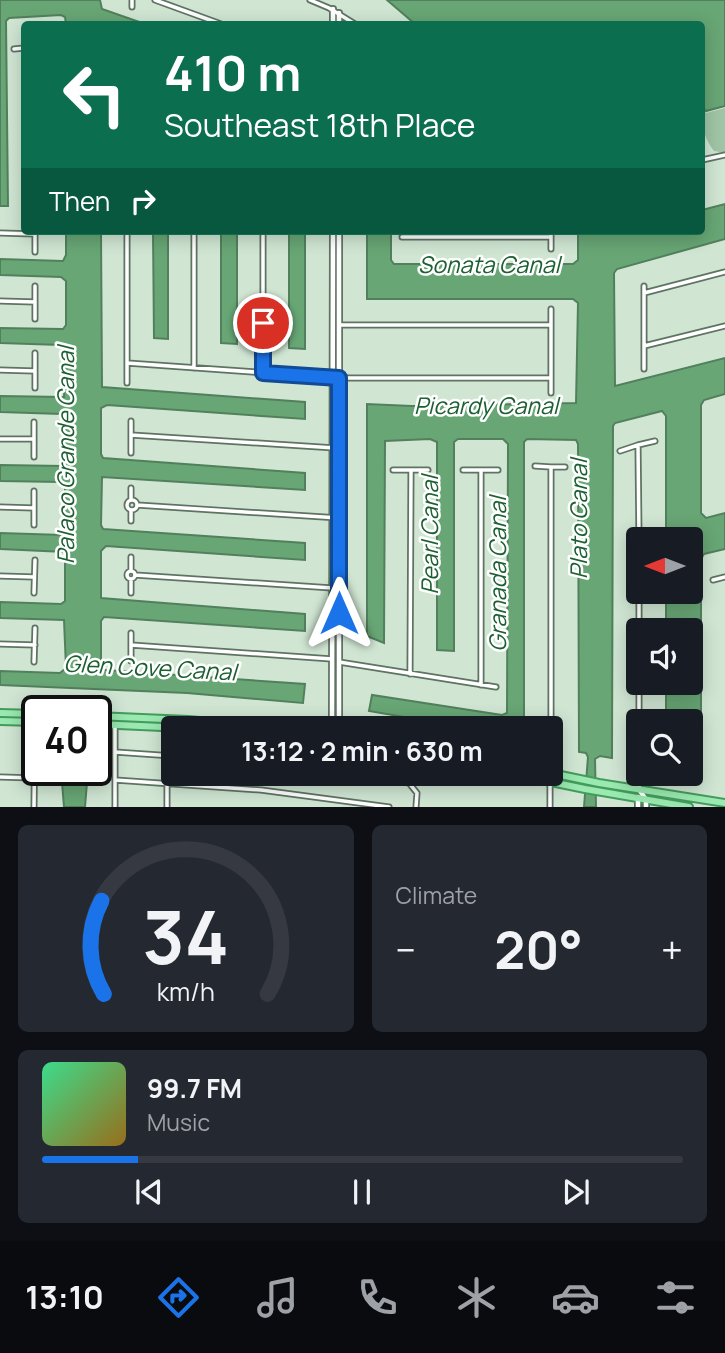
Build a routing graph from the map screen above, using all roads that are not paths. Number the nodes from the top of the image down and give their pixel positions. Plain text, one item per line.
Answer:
1 (132, 0) edge
2 (155, 0) edge
3 (310, 0) edge
4 (132, 6) dead end
5 (333, 9) junction
6 (339, 13) junction
7 (213, 21) edge
8 (332, 21) edge
9 (339, 21) edge
10 (351, 21) edge
11 (21, 48) edge
12 (15, 49) dead end
13 (725, 155) edge
14 (705, 159) edge
15 (21, 232) edge
16 (0, 233) edge
17 (35, 235) edge
18 (127, 235) edge
19 (194, 235) edge
20 (263, 235) edge
21 (333, 235) edge
22 (339, 235) edge
23 (402, 237) dead end
24 (418, 237) joint
25 (499, 237) joint
26 (551, 237) joint
27 (551, 249) dead end
28 (35, 252) dead end
29 (725, 272) edge
30 (35, 286) dead end
31 (644, 286) dead end
32 (644, 293) junction
33 (0, 301) edge
34 (35, 302) junction
35 (551, 309) dead end
36 (35, 319) dead end
37 (336, 325) junction
38 (551, 325) junction
39 (725, 326) edge
40 (644, 346) junction
41 (35, 353) dead end
42 (127, 363) junction
43 (194, 368) junction
44 (644, 369) dead end
45 (0, 370) edge
46 (35, 371) junction
47 (263, 373) junction
48 (336, 377) junction
49 (551, 378) junction
50 (127, 383) dead end
51 (35, 388) dead end
52 (551, 393) dead end
53 (131, 421) dead end
54 (34, 422) dead end
55 (131, 435) junction
56 (0, 439) edge
57 (34, 439) junction
58 (656, 441) dead end
59 (638, 446) junction
60 (336, 448) junction
61 (620, 451) dead end
62 (131, 453) dead end
63 (34, 457) dead end
64 (535, 466) dead end
65 (551, 467) junction
66 (565, 467) dead end
67 (393, 470) dead end
68 (411, 470) junction
69 (428, 470) dead end
70 (463, 470) dead end
71 (481, 470) junction
72 (498, 470) dead end
73 (131, 488) dead end
74 (34, 491) dead end
75 (131, 500) junction
76 (137, 505) junction
77 (0, 507) edge
78 (34, 508) junction
79 (131, 510) junction
80 (336, 518) junction
81 (131, 522) dead end
82 (34, 525) dead end
83 (639, 527) edge
84 (131, 557) dead end
85 (35, 560) dead end
86 (131, 571) junction
87 (135, 575) junction
88 (0, 576) edge
89 (34, 577) junction
90 (725, 577) edge
91 (131, 579) junction
92 (713, 580) dead end
93 (336, 588) junction
94 (34, 593) dead end
95 (131, 593) dead end
96 (34, 628) dead end
97 (131, 634) dead end
98 (0, 644) edge
99 (35, 645) junction
100 (131, 645) junction
101 (332, 659) junction
102 (131, 661) dead end
103 (34, 662) dead end
104 (339, 662) junction
105 (410, 674) junction
106 (481, 685) junction
107 (496, 687) dead end
108 (0, 713) edge
109 (21, 714) edge
110 (115, 716) joint
111 (332, 716) edge
112 (340, 716) edge
113 (551, 716) edge
114 (161, 719) edge
115 (0, 721) edge
116 (21, 722) edge
117 (112, 725) edge
118 (115, 725) junction
119 (161, 727) edge
120 (115, 751) junction
121 (161, 755) edge
122 (563, 776) edge
123 (0, 777) edge
124 (21, 778) edge
125 (115, 780) junction
126 (161, 783) edge
127 (563, 783) edge
128 (586, 785) junction
129 (34, 786) edge
130 (167, 786) edge
131 (219, 786) edge
132 (411, 786) edge
133 (550, 786) edge
134 (639, 789) junction
135 (643, 802) edge
136 (725, 803) edge
137 (34, 807) edge
138 (115, 807) edge
139 (167, 807) edge
140 (389, 807) edge
141 (416, 807) edge
142 (550, 807) edge
143 (638, 807) edge
144 (690, 807) edge

1 - 4 street
2 - 7 street
3 - 5 street
5 - 6 street
5 - 8 street
6 - 9 street
6 - 10 street
11 - 12 street
13 - 14 street
15 - 16 street
17 - 28 street
18 - 42 street
19 - 43 street
20 - 47 street
21 - 37 street
22 - 37 street
23 - 24 street
24 - 25 street
25 - 26 street
26 - 27 street
29 - 32 street
30 - 34 street
31 - 32 street
32 - 40 street
33 - 34 street
34 - 36 street
35 - 38 street
37 - 38 street
37 - 48 street
38 - 49 street
39 - 40 street
40 - 44 street
41 - 46 street
42 - 43 street
42 - 50 street
43 - 47 street
45 - 46 street
46 - 51 street
47 - 48 street
48 - 49 street
48 - 60 street
49 - 52 street
53 - 55 street
54 - 57 street
55 - 60 street
55 - 62 street
56 - 57 street
57 - 63 street
58 - 59 street
59 - 61 street
59 - 83 street
60 - 80 street
64 - 65 street
65 - 66 street
65 - 113 street
67 - 68 street
68 - 69 street
68 - 105 street
70 - 71 street
71 - 72 street
71 - 106 street
73 - 75 street
74 - 78 street
75 - 76 street
75 - 79 street
76 - 79 street
76 - 80 street
77 - 78 street
78 - 82 street
79 - 81 street
80 - 93 street
84 - 86 street
85 - 89 street
86 - 87 street
86 - 91 street
87 - 91 street
87 - 93 street
88 - 89 street
89 - 94 street
90 - 92 street
91 - 95 street
93 - 101 street
93 - 104 street
96 - 99 street
97 - 100 street
98 - 99 street
99 - 103 street
100 - 101 street
100 - 102 street
101 - 104 street
101 - 111 street
104 - 105 street
104 - 112 street
105 - 106 street
106 - 107 street
108 - 109 main road
110 - 114 main road
110 - 118 street
115 - 116 main road
117 - 118 main road
118 - 119 main road
118 - 120 street
120 - 121 street
120 - 125 street
122 - 128 main road
123 - 124 street
125 - 126 street
125 - 138 street
127 - 128 main road
128 - 134 main road
128 - 135 main road
129 - 137 street
130 - 139 street
131 - 140 street
132 - 141 street
133 - 142 street
134 - 135 street
134 - 136 main road
135 - 143 street
135 - 144 main road

